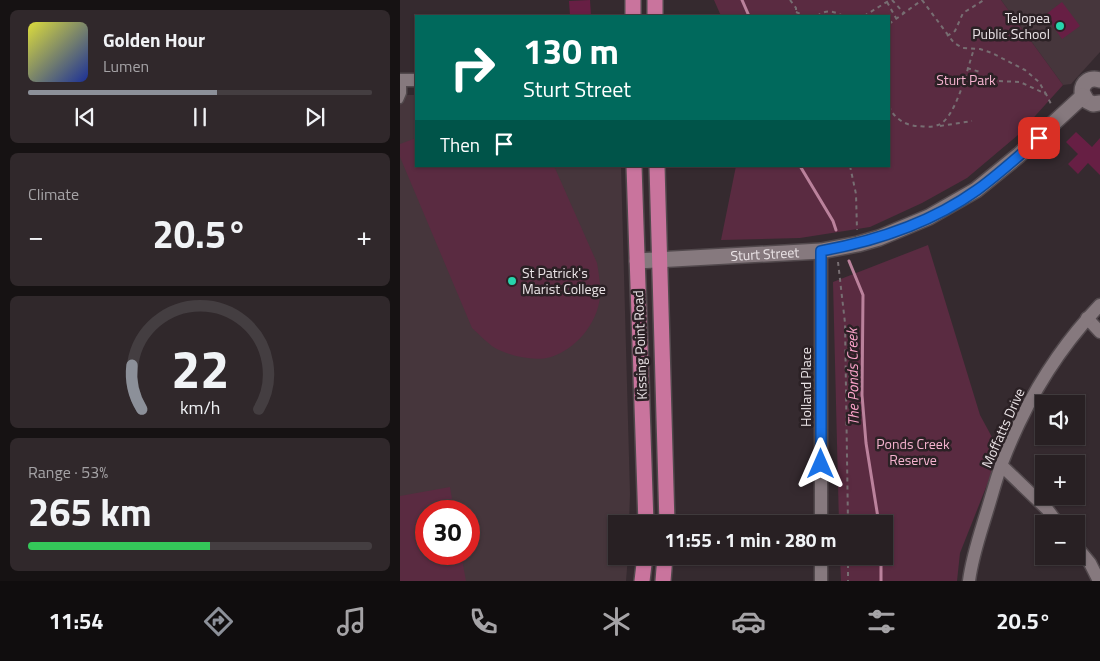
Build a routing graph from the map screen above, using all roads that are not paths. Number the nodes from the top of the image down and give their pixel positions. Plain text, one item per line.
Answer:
1 (633, 0) edge
2 (655, 0) edge
3 (633, 15) edge
4 (655, 15) edge
5 (1100, 79) edge
6 (402, 80) edge
7 (415, 80) edge
8 (1082, 96) junction
9 (400, 100) edge
10 (1100, 102) edge
11 (634, 167) edge
12 (657, 167) edge
13 (821, 251) junction
14 (637, 260) junction
15 (660, 260) junction
16 (1100, 305) edge
17 (1087, 318) junction
18 (1100, 332) edge
19 (1001, 465) junction
20 (646, 515) edge
21 (667, 515) edge
22 (821, 515) edge
23 (1051, 515) edge
24 (1085, 557) edge
25 (643, 565) edge
26 (664, 565) edge
27 (821, 565) edge
28 (642, 581) edge
29 (663, 581) edge
30 (821, 581) edge
31 (969, 581) edge
32 (1099, 581) edge

1 - 3 main road
2 - 4 main road
5 - 8 street, Sturt Street
6 - 7 street
6 - 9 lane
8 - 10 street
8 - 13 street, Sturt Street
11 - 14 main road, Kissing Point Road
12 - 15 main road, Kissing Point Road
13 - 15 street, Sturt Street
13 - 22 street, Holland Place
14 - 15 street, Sturt Street
14 - 20 main road, Kissing Point Road
15 - 21 main road, Kissing Point Road
16 - 17 street, Moffatts Drive
17 - 18 street
17 - 19 street, Moffatts Drive
19 - 23 street
19 - 31 street, Moffatts Drive
24 - 32 street
25 - 28 main road
26 - 29 main road
27 - 30 street

